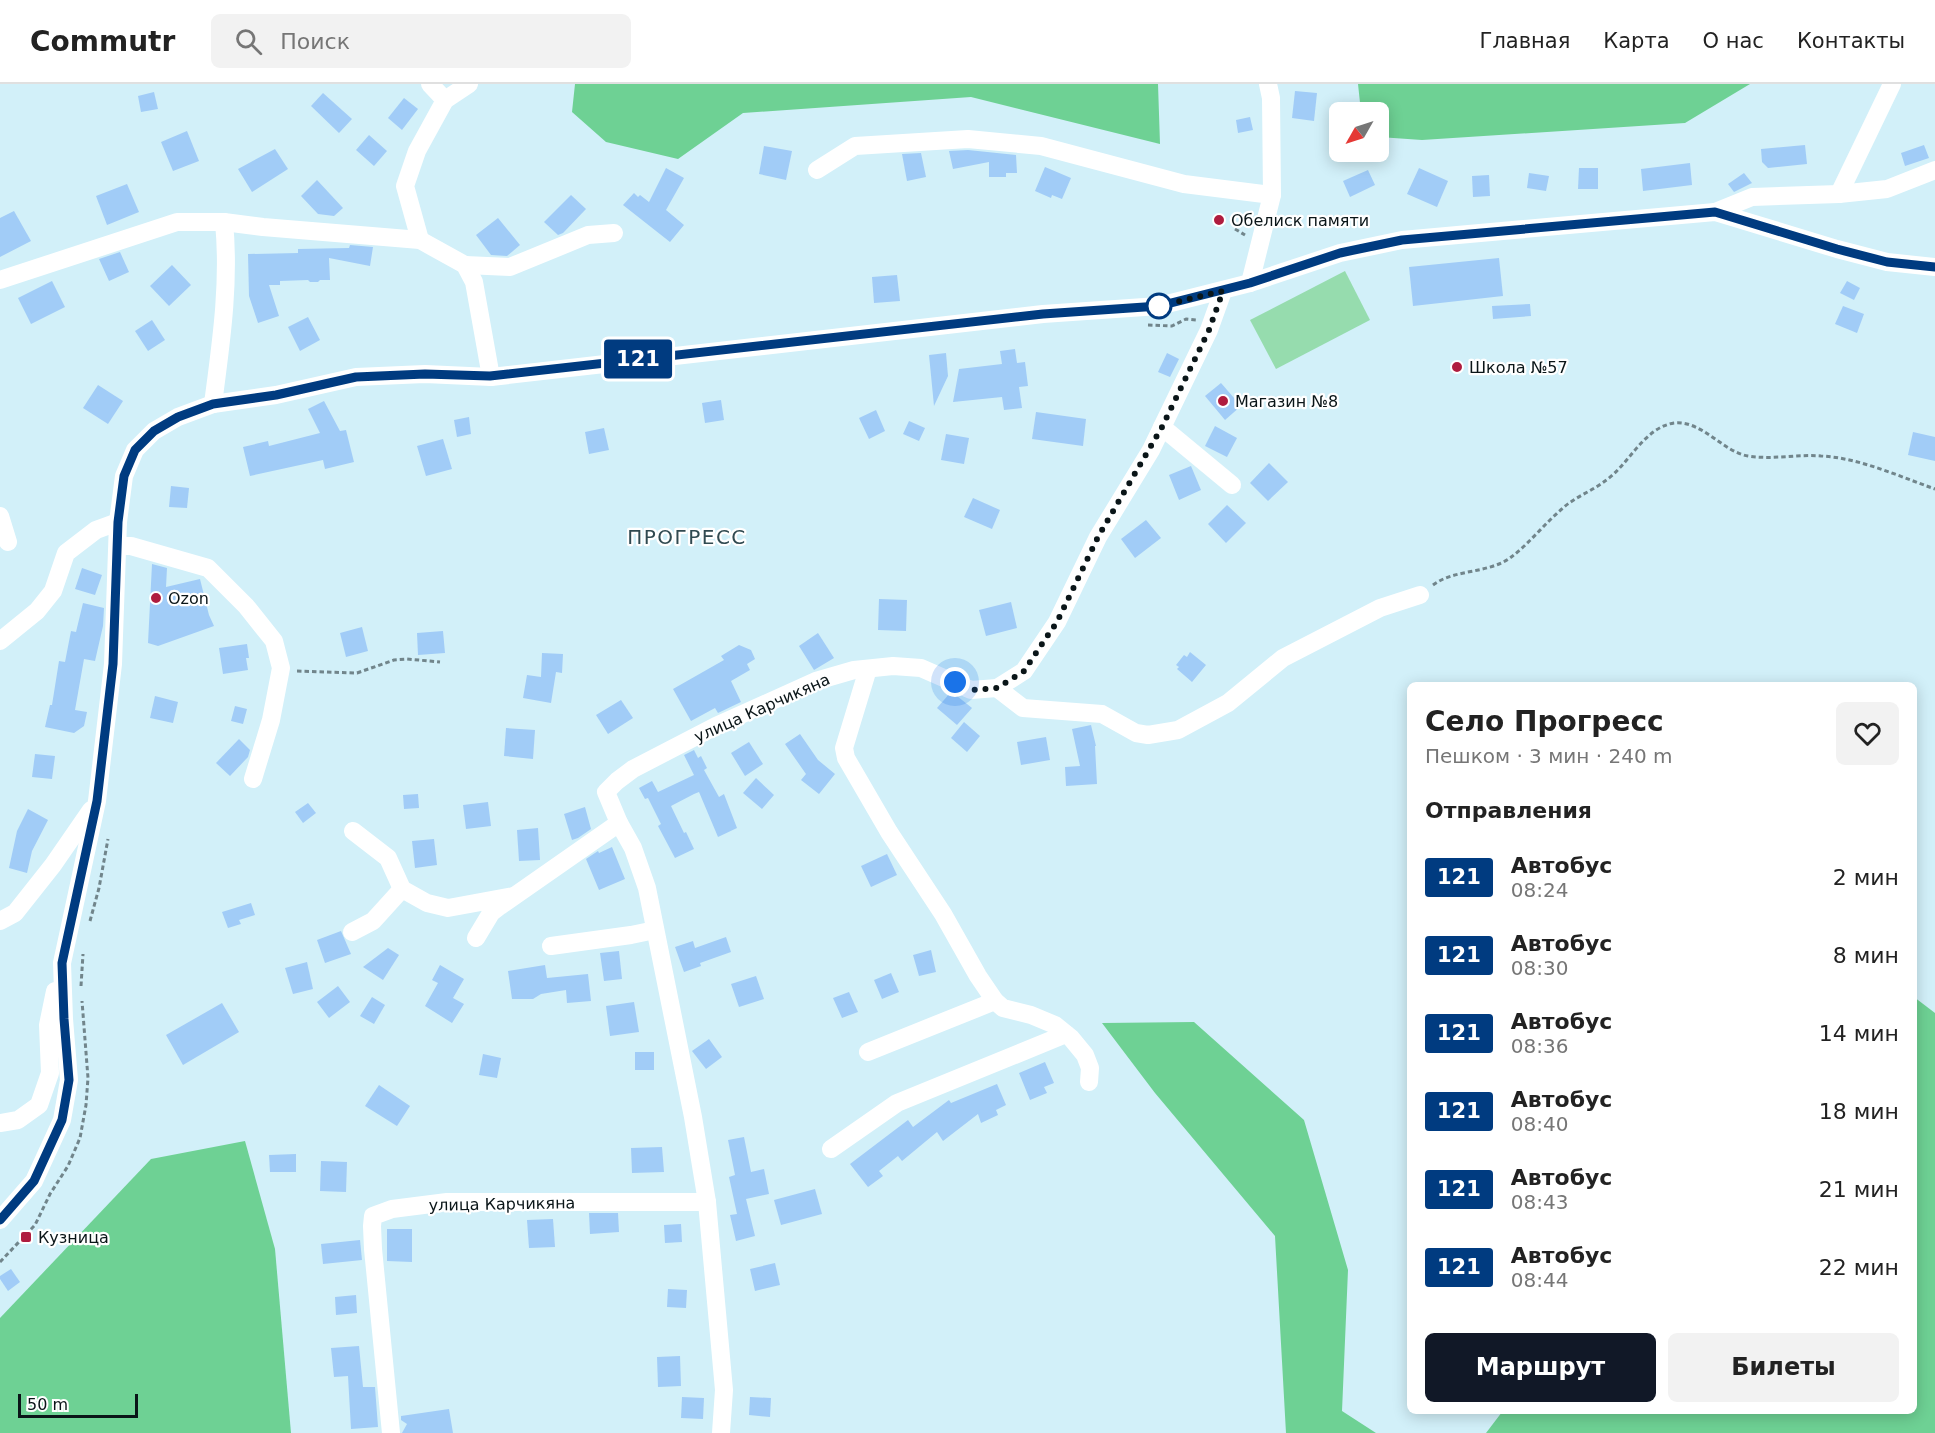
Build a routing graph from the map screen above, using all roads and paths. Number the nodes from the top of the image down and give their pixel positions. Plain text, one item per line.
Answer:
1 (430, 84) edge
2 (469, 84) edge
3 (1268, 84) edge
4 (1892, 84) edge
5 (445, 100) junction
6 (817, 170) dead end
7 (1935, 170) edge
8 (1839, 194) junction
9 (1272, 195) junction
10 (1715, 212) junction
11 (224, 222) junction
12 (614, 233) dead end
13 (420, 240) junction
14 (465, 265) junction
15 (1935, 267) edge
16 (2, 283) edge
17 (1250, 283) junction
18 (1223, 291) junction
19 (490, 376) junction
20 (213, 404) junction
21 (1162, 427) junction
22 (1232, 485) dead end
23 (1935, 489) edge
24 (0, 516) edge
25 (118, 522) junction
26 (8, 542) dead end
27 (118, 546) junction
28 (1420, 595) joint
29 (0, 641) edge
30 (440, 662) dead end
31 (281, 668) junction
32 (868, 669) junction
33 (997, 688) junction
34 (253, 779) dead end
35 (97, 801) junction
36 (619, 823) junction
37 (353, 831) dead end
38 (109, 832) dead end
39 (402, 889) junction
40 (514, 896) junction
41 (0, 921) edge
42 (88, 929) dead end
43 (655, 930) junction
44 (352, 932) dead end
45 (476, 938) dead end
46 (552, 946) dead end
47 (84, 947) dead end
48 (62, 963) junction
49 (995, 1001) junction
50 (1066, 1034) junction
51 (868, 1052) dead end
52 (1089, 1082) dead end
53 (0, 1124) edge
54 (831, 1149) dead end
55 (707, 1202) junction
56 (0, 1220) edge
57 (0, 1262) edge
58 (392, 1433) edge
59 (721, 1433) edge

1 - 5 street
2 - 5 street
3 - 9 street
4 - 8 street
5 - 13 street
6 - 9 street
7 - 8 street
8 - 10 street
9 - 17 street
10 - 15 street
10 - 17 street
11 - 13 street
11 - 16 street
11 - 20 street
12 - 14 street
13 - 14 street
14 - 19 street
17 - 18 street
18 - 19 street
18 - 21 street
19 - 20 street
20 - 25 street
21 - 22 street
21 - 33 street
23 - 28 path
24 - 26 street
25 - 27 street
25 - 29 street
27 - 31 street
27 - 35 street
28 - 33 street
30 - 31 path
31 - 34 street
32 - 33 street, улица Карчикяна
32 - 36 street, улица Карчикяна
32 - 49 street
35 - 41 street
35 - 48 street
36 - 40 street
36 - 43 street, улица Карчикяна
37 - 39 street
38 - 42 path
39 - 40 street
39 - 44 street
40 - 45 street
43 - 46 street
43 - 55 street, улица Карчикяна
47 - 57 path
48 - 53 street
48 - 56 street
49 - 50 street
49 - 51 street
50 - 52 street
50 - 54 street
55 - 58 street, улица Карчикяна
55 - 59 street, улица Карчикяна

